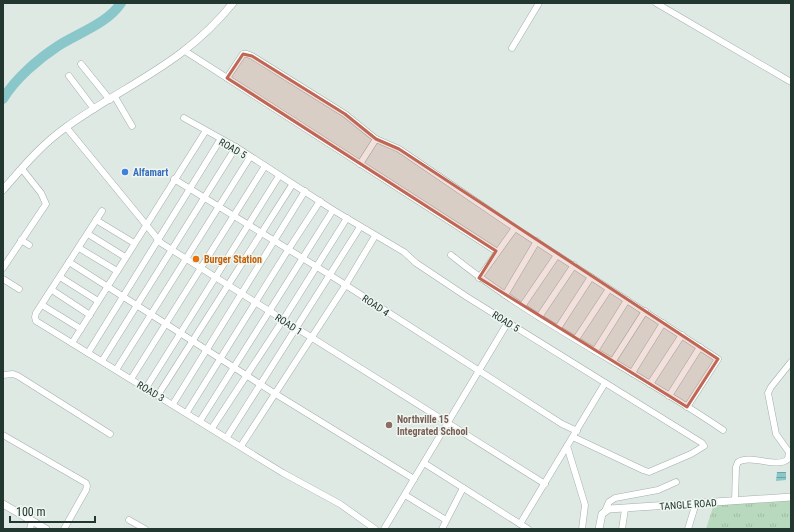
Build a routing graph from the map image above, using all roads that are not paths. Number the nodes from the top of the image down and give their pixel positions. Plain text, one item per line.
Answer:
1 (233, 3) edge
2 (539, 3) edge
3 (656, 3) edge
4 (512, 48) dead end
5 (185, 51) junction
6 (81, 64) dead end
7 (69, 76) dead end
8 (227, 78) junction
9 (791, 82) edge
10 (113, 98) junction
11 (94, 109) junction
12 (184, 118) dead end
13 (132, 126) dead end
14 (66, 127) junction
15 (205, 132) junction
16 (376, 139) junction
17 (220, 140) junction
18 (236, 147) junction
19 (250, 157) junction
20 (360, 164) junction
21 (265, 166) junction
22 (22, 169) junction
23 (279, 176) junction
24 (174, 179) junction
25 (292, 185) junction
26 (4, 188) edge
27 (189, 189) junction
28 (305, 191) junction
29 (203, 198) junction
30 (320, 201) junction
31 (219, 208) junction
32 (333, 210) junction
33 (102, 211) dead end
34 (234, 216) junction
35 (347, 218) junction
36 (96, 220) junction
37 (247, 224) junction
38 (146, 225) junction
39 (360, 227) junction
40 (515, 228) junction
41 (261, 233) junction
42 (88, 234) junction
43 (375, 236) junction
44 (158, 239) junction
45 (21, 240) junction
46 (274, 241) junction
47 (537, 241) junction
48 (134, 243) junction
49 (29, 245) dead end
50 (79, 248) junction
51 (171, 249) junction
52 (288, 250) junction
53 (496, 251) junction
54 (451, 255) dead end
55 (557, 255) junction
56 (125, 257) junction
57 (186, 259) junction
58 (302, 259) junction
59 (69, 262) junction
60 (574, 265) junction
61 (316, 267) junction
62 (3, 268) edge
63 (202, 269) junction
64 (117, 271) junction
65 (330, 275) junction
66 (60, 277) junction
67 (214, 277) junction
68 (591, 277) junction
69 (479, 278) junction
70 (3, 279) edge
71 (108, 286) junction
72 (229, 286) junction
73 (345, 286) junction
74 (20, 289) dead end
75 (608, 289) junction
76 (52, 290) junction
77 (242, 294) junction
78 (505, 295) junction
79 (123, 296) junction
80 (627, 300) junction
81 (98, 301) junction
82 (256, 302) junction
83 (42, 305) junction
84 (523, 305) junction
85 (137, 306) junction
86 (645, 311) junction
87 (270, 312) junction
88 (90, 315) junction
89 (151, 315) junction
90 (539, 317) junction
91 (283, 320) junction
92 (508, 322) junction
93 (663, 322) junction
94 (166, 324) junction
95 (296, 328) junction
96 (558, 328) junction
97 (81, 329) junction
98 (180, 333) junction
99 (682, 336) junction
100 (310, 338) junction
101 (576, 339) junction
102 (194, 341) junction
103 (72, 343) junction
104 (700, 347) junction
105 (207, 350) junction
106 (595, 351) junction
107 (88, 352) junction
108 (221, 359) junction
109 (102, 361) junction
110 (613, 361) junction
111 (791, 362) edge
112 (234, 368) junction
113 (116, 370) junction
114 (478, 370) junction
115 (632, 373) junction
116 (3, 375) edge
117 (246, 375) junction
118 (131, 379) junction
119 (605, 383) junction
120 (650, 384) junction
121 (261, 385) junction
122 (146, 388) junction
123 (274, 394) junction
124 (158, 395) junction
125 (669, 396) junction
126 (173, 404) junction
127 (687, 407) junction
128 (187, 412) junction
129 (200, 421) junction
130 (446, 423) junction
131 (212, 428) junction
132 (723, 430) dead end
133 (577, 431) junction
134 (110, 434) dead end
135 (3, 435) edge
136 (227, 437) junction
137 (573, 437) junction
138 (241, 446) junction
139 (567, 446) junction
140 (790, 454) edge
141 (424, 463) junction
142 (414, 479) junction
143 (676, 482) dead end
144 (545, 484) junction
145 (464, 488) junction
146 (405, 495) junction
147 (625, 495) junction
148 (791, 497) edge
149 (735, 501) junction
150 (696, 503) junction
151 (3, 504) edge
152 (627, 509) junction
153 (604, 511) junction
154 (129, 520) dead end
155 (446, 520) junction
156 (32, 521) junction
157 (520, 524) junction
158 (30, 529) edge
159 (46, 529) edge
160 (64, 529) edge
161 (145, 529) edge
162 (376, 529) edge
163 (384, 529) edge
164 (442, 529) edge
165 (528, 529) edge
166 (582, 529) edge
167 (599, 529) edge
168 (622, 529) edge
169 (688, 529) edge

1 - 5 street
2 - 4 street
3 - 9 street
5 - 8 street
5 - 10 street
6 - 10 street
7 - 11 street
8 - 16 street
8 - 20 street
10 - 11 street
10 - 13 street
11 - 14 street
12 - 15 street, ROAD 5
14 - 22 street
14 - 38 street, ROAD 1
15 - 17 street, ROAD 5
15 - 24 street
16 - 20 street
16 - 40 street
17 - 18 street, ROAD 5
17 - 27 street
18 - 19 street, ROAD 5
18 - 29 street
19 - 21 street, ROAD 5
19 - 31 street
20 - 53 street
21 - 23 street, ROAD 5
21 - 34 street
22 - 26 street
22 - 45 street
23 - 25 street, ROAD 5
23 - 37 street
24 - 27 street, ROAD 4
24 - 38 street
25 - 28 street, ROAD 5
25 - 41 street
27 - 29 street, ROAD 4
27 - 44 street
28 - 30 street, ROAD 5
28 - 46 street
29 - 31 street, ROAD 4
29 - 51 street
30 - 32 street, ROAD 5
30 - 52 street
31 - 34 street, ROAD 4
31 - 57 street
32 - 35 street, ROAD 5
32 - 58 street
33 - 36 street, ROAD 3
34 - 37 street, ROAD 4
34 - 63 street
35 - 39 street, ROAD 5
35 - 61 street
36 - 42 street, ROAD 3
36 - 48 street
37 - 41 street, ROAD 4
37 - 67 street
38 - 44 street, ROAD 1
38 - 48 street
39 - 43 street, ROAD 5
39 - 65 street
40 - 47 street
40 - 53 street
41 - 46 street, ROAD 4
41 - 72 street
42 - 50 street, ROAD 3
42 - 56 street
43 - 73 street
43 - 92 street, ROAD 5
44 - 51 street, ROAD 1
44 - 79 street
45 - 49 street
45 - 62 street
46 - 52 street, ROAD 4
46 - 77 street
47 - 55 street
47 - 78 street
48 - 56 street
50 - 59 street, ROAD 3
50 - 64 street
51 - 57 street, ROAD 1
51 - 85 street
52 - 58 street, ROAD 4
52 - 82 street
53 - 69 street
54 - 69 street
55 - 60 street
55 - 84 street
56 - 64 street
57 - 63 street, ROAD 1
57 - 89 street
58 - 61 street, ROAD 4
58 - 87 street
59 - 66 street, ROAD 3
59 - 71 street
60 - 68 street
60 - 90 street
61 - 65 street, ROAD 4
61 - 91 street
63 - 67 street, ROAD 1
63 - 94 street
64 - 71 street
65 - 73 street, ROAD 4
65 - 95 street
66 - 76 street, ROAD 3
66 - 81 street
67 - 72 street, ROAD 1
67 - 98 street
68 - 75 street
68 - 96 street
69 - 78 street
70 - 74 street
71 - 79 street
71 - 81 street
72 - 77 street, ROAD 1
72 - 102 street
73 - 100 street
73 - 114 street, ROAD 4
75 - 80 street
75 - 101 street
76 - 83 street, ROAD 3
76 - 88 street
77 - 82 street, ROAD 1
77 - 105 street
78 - 84 street
79 - 85 street
79 - 107 street
80 - 86 street
80 - 106 street
81 - 88 street
82 - 87 street, ROAD 1
82 - 108 street
83 - 97 street
83 - 103 street, ROAD 3
84 - 90 street
85 - 89 street
85 - 109 street
86 - 93 street
86 - 110 street
87 - 91 street, ROAD 1
87 - 112 street
88 - 97 street
89 - 94 street
89 - 113 street
90 - 96 street
91 - 95 street, ROAD 1
91 - 117 street
92 - 114 street
92 - 119 street, ROAD 5
93 - 99 street
93 - 115 street
94 - 98 street
94 - 118 street
95 - 100 street, ROAD 1
95 - 121 street
96 - 101 street
97 - 103 street
98 - 102 street
98 - 122 street
99 - 104 street
99 - 120 street
100 - 123 street
100 - 130 street, ROAD 1
101 - 106 street
102 - 105 street
102 - 124 street
103 - 107 street, ROAD 3
104 - 125 street
104 - 127 street
105 - 108 street
105 - 126 street
106 - 110 street
107 - 109 street, ROAD 3
108 - 112 street
108 - 128 street
109 - 113 street, ROAD 3
110 - 115 street
111 - 140 street
112 - 117 street
112 - 129 street
113 - 118 street, ROAD 3
114 - 130 street
114 - 133 street, ROAD 4
115 - 120 street
116 - 134 street
117 - 121 street
117 - 131 street
118 - 122 street, ROAD 3
119 - 133 street
119 - 137 street, ROAD 5
120 - 125 street
121 - 123 street
121 - 136 street
122 - 124 street, ROAD 3
123 - 138 street
123 - 142 street
124 - 126 street, ROAD 3
125 - 127 street
126 - 128 street, ROAD 3
127 - 132 street
128 - 129 street, ROAD 3
129 - 131 street, ROAD 3
130 - 141 street
130 - 144 street, ROAD 1
131 - 136 street, ROAD 3
133 - 137 street
135 - 160 street
136 - 138 street, ROAD 3
137 - 139 street
138 - 162 street, ROAD 3
139 - 144 street
139 - 166 street
140 - 149 street
141 - 142 street
141 - 145 street
142 - 146 street
143 - 147 street
144 - 157 street
145 - 155 street
145 - 157 street
146 - 155 street
146 - 163 street
147 - 152 street
147 - 153 street
148 - 149 street, TANGLE ROAD
149 - 150 street, TANGLE ROAD
150 - 152 street, TANGLE ROAD
150 - 169 street
151 - 156 street
152 - 153 street, TANGLE ROAD
152 - 168 street
153 - 167 street
154 - 161 street
155 - 164 street
156 - 158 street
156 - 159 street
157 - 165 street

